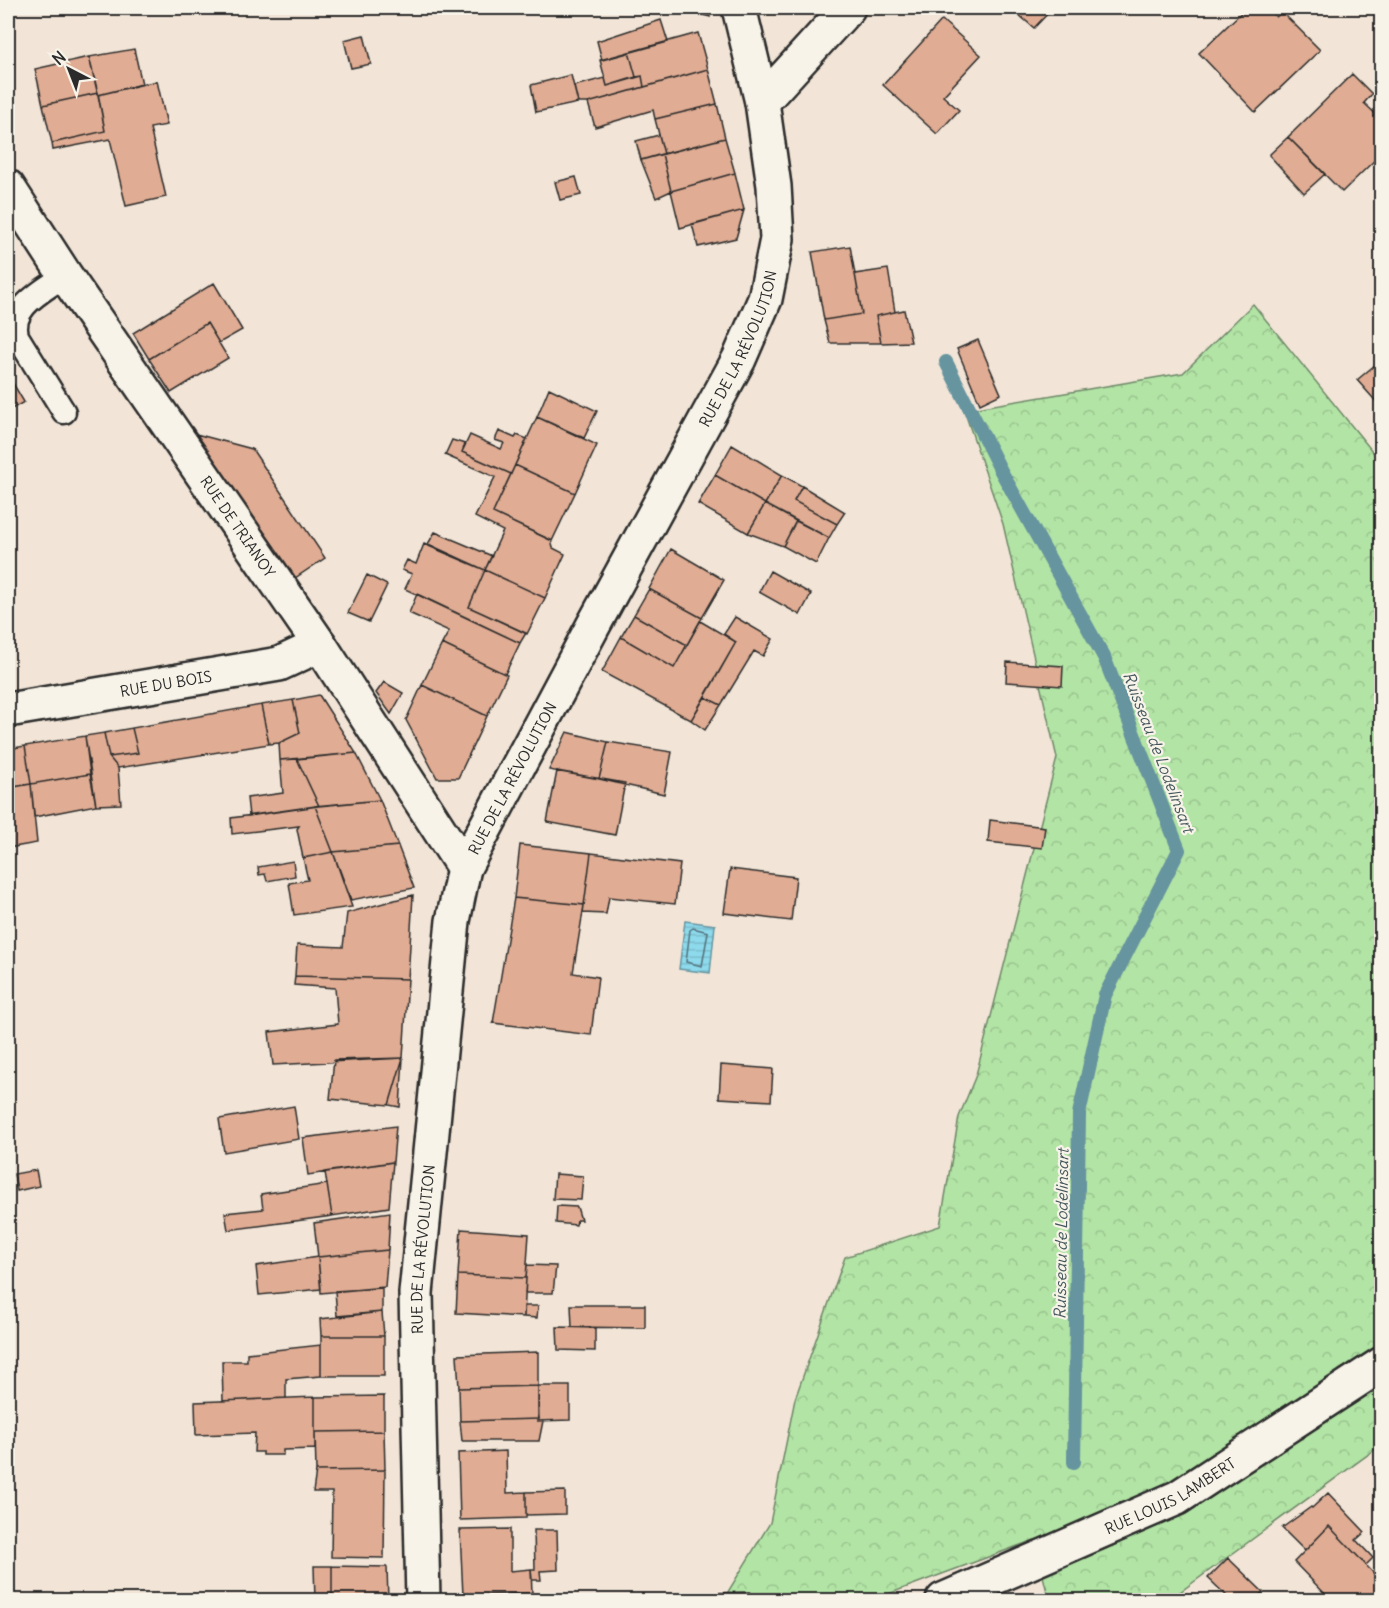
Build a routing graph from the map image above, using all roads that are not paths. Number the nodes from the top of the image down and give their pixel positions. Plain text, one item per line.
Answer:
1 (739, 8) edge
2 (848, 8) edge
3 (762, 102) junction
4 (8, 187) edge
5 (64, 275) junction
6 (64, 412) dead end
7 (321, 645) junction
8 (8, 710) edge
9 (464, 868) junction
10 (1382, 1365) edge
11 (423, 1600) edge
12 (943, 1600) edge

1 - 3 street, RUE DE LA RÉVOLUTION
2 - 3 street
3 - 9 street, RUE DE LA RÉVOLUTION
4 - 5 street, RUE DE TRIANOY
5 - 6 lane
5 - 7 street, RUE DE TRIANOY
7 - 8 street, RUE DU BOIS
7 - 9 street, RUE DE TRIANOY
9 - 11 street, RUE DE LA RÉVOLUTION
10 - 12 street, RUE LOUIS LAMBERT

